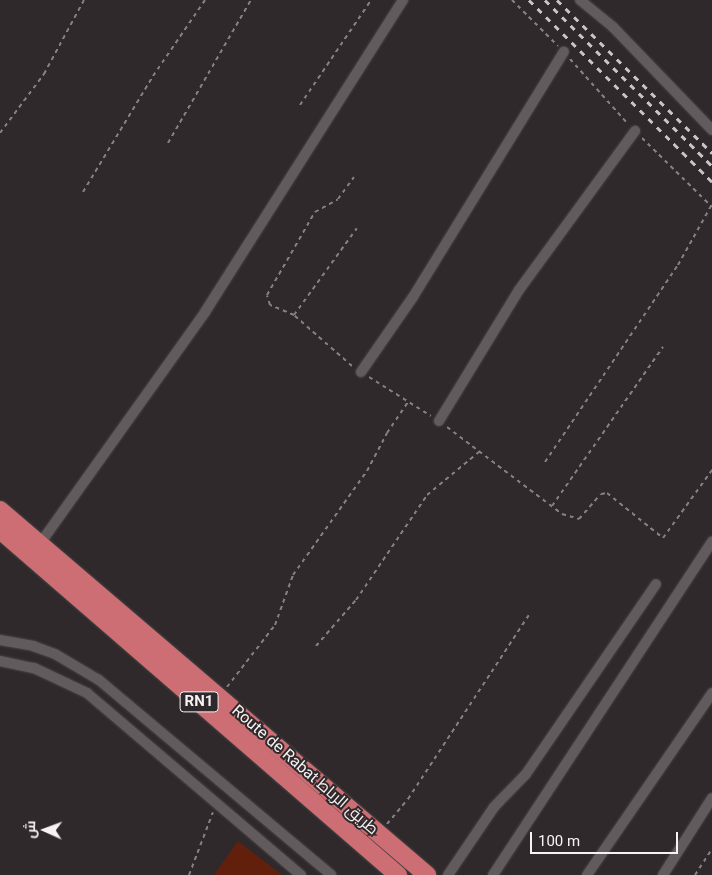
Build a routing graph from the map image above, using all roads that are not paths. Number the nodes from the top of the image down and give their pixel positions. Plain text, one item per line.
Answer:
1 (403, 0) edge
2 (580, 0) edge
3 (564, 52) road end
4 (712, 130) edge
5 (635, 131) road end
6 (361, 372) road end
7 (438, 421) road end
8 (0, 510) edge
9 (0, 530) edge
10 (712, 541) edge
11 (39, 545) junction
12 (656, 584) dead end
13 (0, 640) edge
14 (0, 661) edge
15 (712, 693) edge
16 (712, 798) edge
17 (301, 875) edge
18 (331, 875) edge
19 (398, 875) edge
20 (428, 875) edge
21 (448, 875) edge
22 (493, 875) edge
23 (587, 875) edge
24 (664, 875) edge

1 - 11 street
2 - 4 street
3 - 6 street
5 - 7 street
8 - 11 highway, Route de Rabat طريق الرباط / RN1
9 - 19 highway, Route de Rabat طريق الرباط / RN1
10 - 22 street
11 - 20 highway, Route de Rabat طريق الرباط / RN1
12 - 21 street
13 - 18 street
14 - 17 street
15 - 23 street
16 - 24 street

